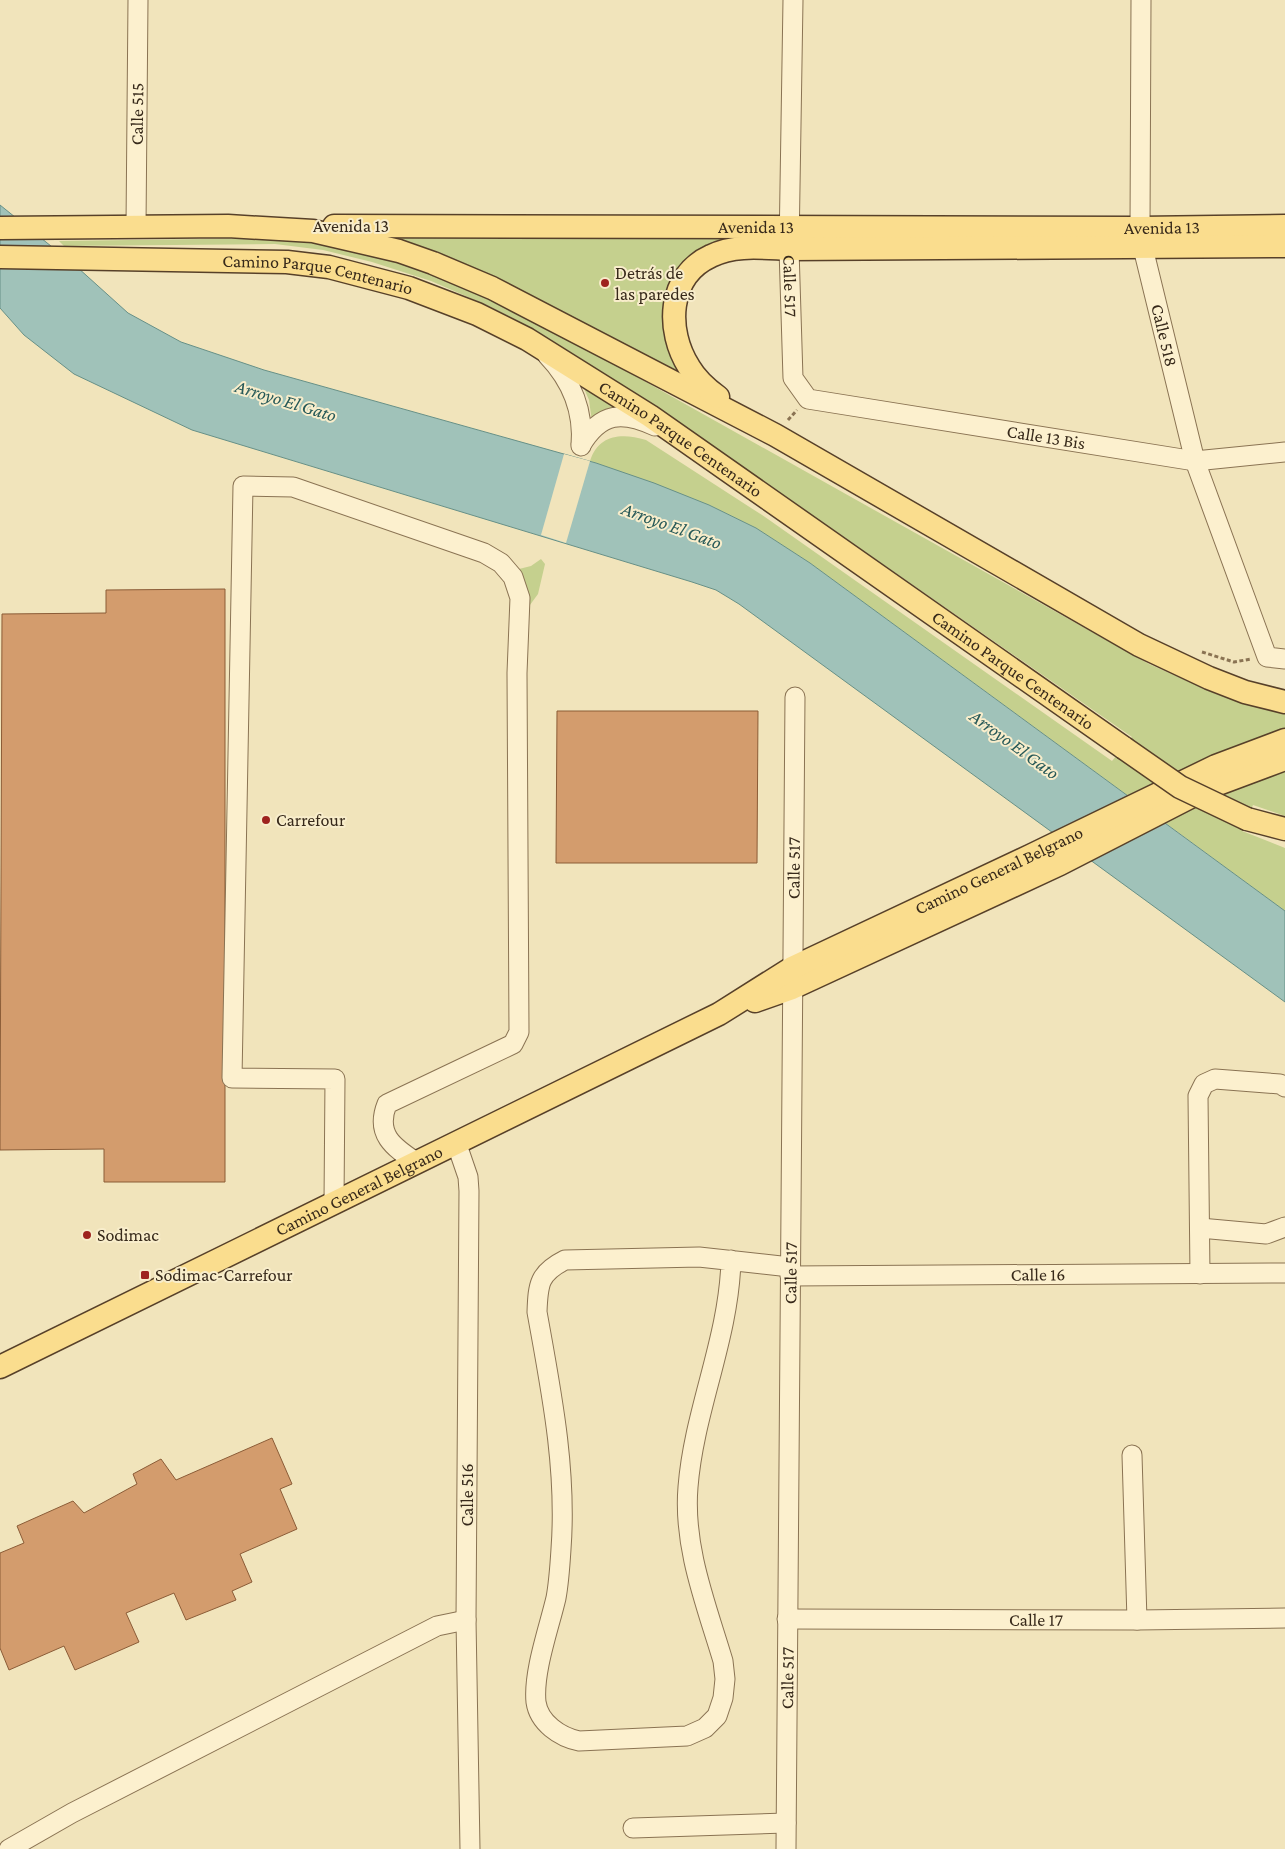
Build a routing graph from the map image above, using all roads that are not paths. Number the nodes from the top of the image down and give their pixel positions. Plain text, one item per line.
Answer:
1 (138, 0) edge
2 (793, 0) edge
3 (1140, 0) edge
4 (136, 226) junction
5 (228, 226) junction
6 (791, 226) junction
7 (1285, 226) edge
8 (0, 228) edge
9 (1141, 238) junction
10 (1285, 246) edge
11 (790, 249) junction
12 (0, 257) edge
13 (513, 331) junction
14 (808, 399) joint
15 (750, 422) junction
16 (679, 436) junction
17 (1285, 452) edge
18 (1195, 461) junction
19 (1276, 658) edge
20 (795, 697) dead end
21 (1285, 702) edge
22 (1285, 740) edge
23 (1285, 759) edge
24 (1150, 806) junction
25 (1284, 830) edge
26 (792, 978) junction
27 (1285, 1087) edge
28 (456, 1142) junction
29 (416, 1162) junction
30 (334, 1202) junction
31 (1285, 1227) edge
32 (1200, 1228) junction
33 (731, 1260) junction
34 (790, 1271) junction
35 (1285, 1273) edge
36 (1200, 1274) junction
37 (0, 1367) edge
38 (1132, 1455) dead end
39 (1285, 1618) edge
40 (787, 1619) junction
41 (466, 1620) junction
42 (1137, 1620) junction
43 (786, 1823) junction
44 (633, 1828) dead end
45 (9, 1849) edge
46 (470, 1849) edge
47 (786, 1849) edge

1 - 4 street, Calle 515
2 - 6 street, Calle 517
3 - 9 street, Calle 518
4 - 5 main road, Camino Parque Centenario
4 - 8 main road, Camino Parque Centenario
5 - 6 main road, Avenida 13
5 - 15 main road, Camino Parque Centenario
6 - 9 main road, Avenida 13
6 - 11 street, Calle 517
7 - 9 main road, Avenida 13
9 - 10 main road, Avenida 13
9 - 11 main road, Avenida 13
9 - 18 street, Calle 518
11 - 14 street, Calle 517
11 - 15 main road, Avenida 13
12 - 13 main road, Camino Parque Centenario
13 - 16 main road, Camino Parque Centenario
13 - 16 street
14 - 18 street, Calle 13 Bis
15 - 21 main road, Camino Parque Centenario
16 - 25 main road, Camino Parque Centenario, bridge
17 - 18 street, Calle 13 Bis
18 - 19 street, Calle 518
20 - 26 street, Calle 517
22 - 24 main road, Camino General Belgrano
23 - 24 main road, Camino General Belgrano
24 - 26 main road, Camino General Belgrano
24 - 26 main road, Camino General Belgrano
26 - 28 main road, Camino General Belgrano
26 - 34 street, Calle 517
27 - 32 street
28 - 29 main road, Camino General Belgrano
28 - 41 street, Calle 516
29 - 30 main road, Camino General Belgrano
29 - 30 street
30 - 37 main road, Camino General Belgrano
31 - 32 street
32 - 36 street
33 - 33 street, Calle 16
33 - 34 street, Calle 16
34 - 36 street, Calle 16
34 - 40 street, Calle 517
35 - 36 street, Calle 16
38 - 42 street
39 - 42 street, Calle 17
40 - 42 street, Calle 17
40 - 43 street, Calle 517
41 - 45 street
41 - 46 street, Calle 516
43 - 44 street
43 - 47 street, Calle 517

